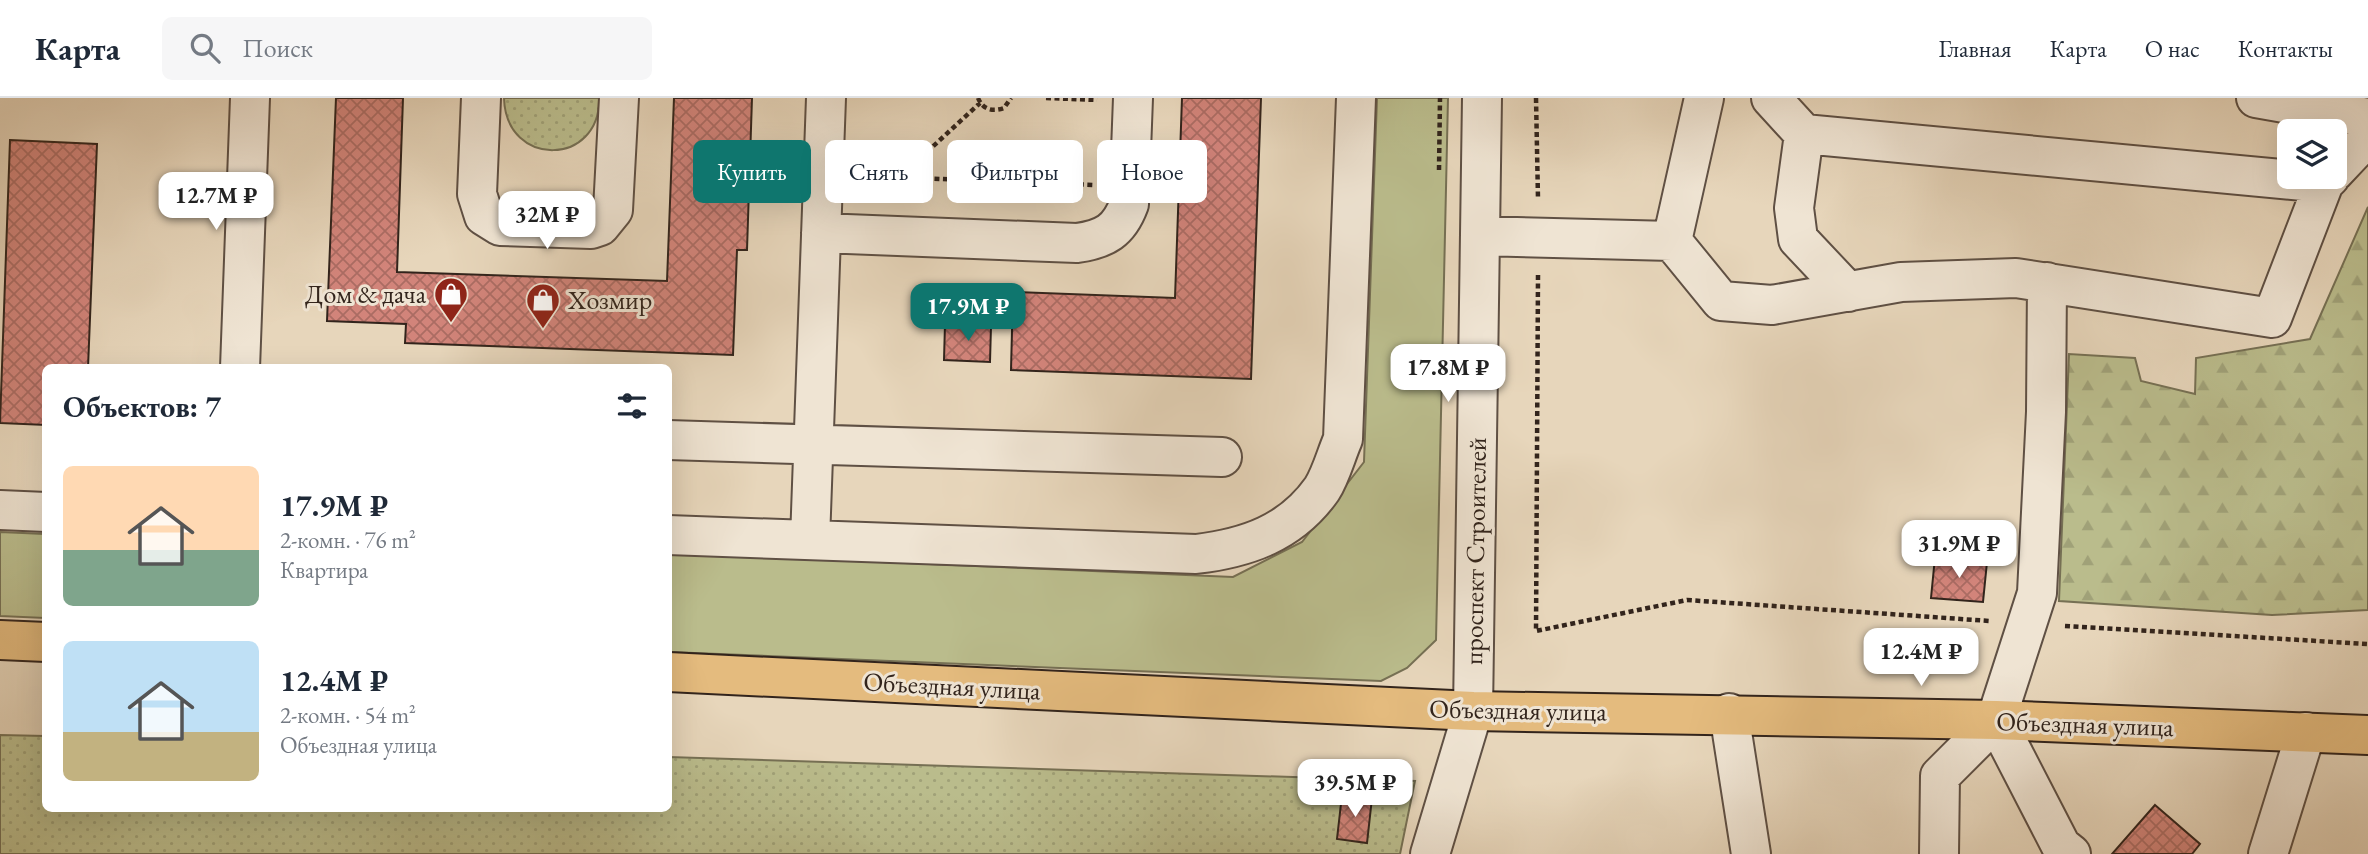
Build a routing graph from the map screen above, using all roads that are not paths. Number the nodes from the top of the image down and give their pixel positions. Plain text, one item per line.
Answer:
1 (250, 98) edge
2 (481, 98) edge
3 (619, 98) edge
4 (826, 98) edge
5 (1356, 98) edge
6 (1482, 98) edge
7 (1704, 98) edge
8 (1770, 98) edge
9 (2256, 98) edge
10 (1133, 99) edge
11 (2368, 118) edge
12 (1804, 134) junction
13 (2368, 136) edge
14 (2347, 158) edge
15 (2277, 173) edge
16 (2324, 189) edge
17 (821, 233) junction
18 (1480, 236) junction
19 (1672, 241) junction
20 (2048, 282) junction
21 (1848, 292) junction
22 (240, 364) edge
23 (672, 440) edge
24 (813, 444) junction
25 (1222, 457) dead end
26 (0, 510) edge
27 (42, 512) edge
28 (672, 535) edge
29 (810, 540) junction
30 (0, 640) edge
31 (42, 642) edge
32 (672, 672) edge
33 (1473, 711) junction
34 (1729, 713) junction
35 (1996, 720) junction
36 (2306, 732) junction
37 (2368, 735) edge
38 (1430, 854) edge
39 (1751, 854) edge
40 (1939, 854) edge
41 (2071, 854) edge
42 (2268, 854) edge

1 - 22 street
2 - 3 street
4 - 17 street
5 - 29 street
6 - 18 street, проспект Строителей
7 - 19 street
8 - 12 street
9 - 11 street
10 - 17 street
12 - 15 street
12 - 21 street
13 - 14 street
16 - 20 street
17 - 24 street
18 - 19 street
18 - 33 street, проспект Строителей
19 - 21 street
20 - 21 street
20 - 35 street
23 - 24 street
24 - 25 street
24 - 29 street
26 - 27 street
28 - 29 street
30 - 31 main road
32 - 33 main road, Объездная улица
33 - 34 main road, Объездная улица
33 - 38 street, проспект Строителей
34 - 35 main road, Объездная улица
34 - 39 street
35 - 36 main road, Объездная улица
35 - 40 street
35 - 41 street
36 - 37 main road, Объездная улица
36 - 42 street

